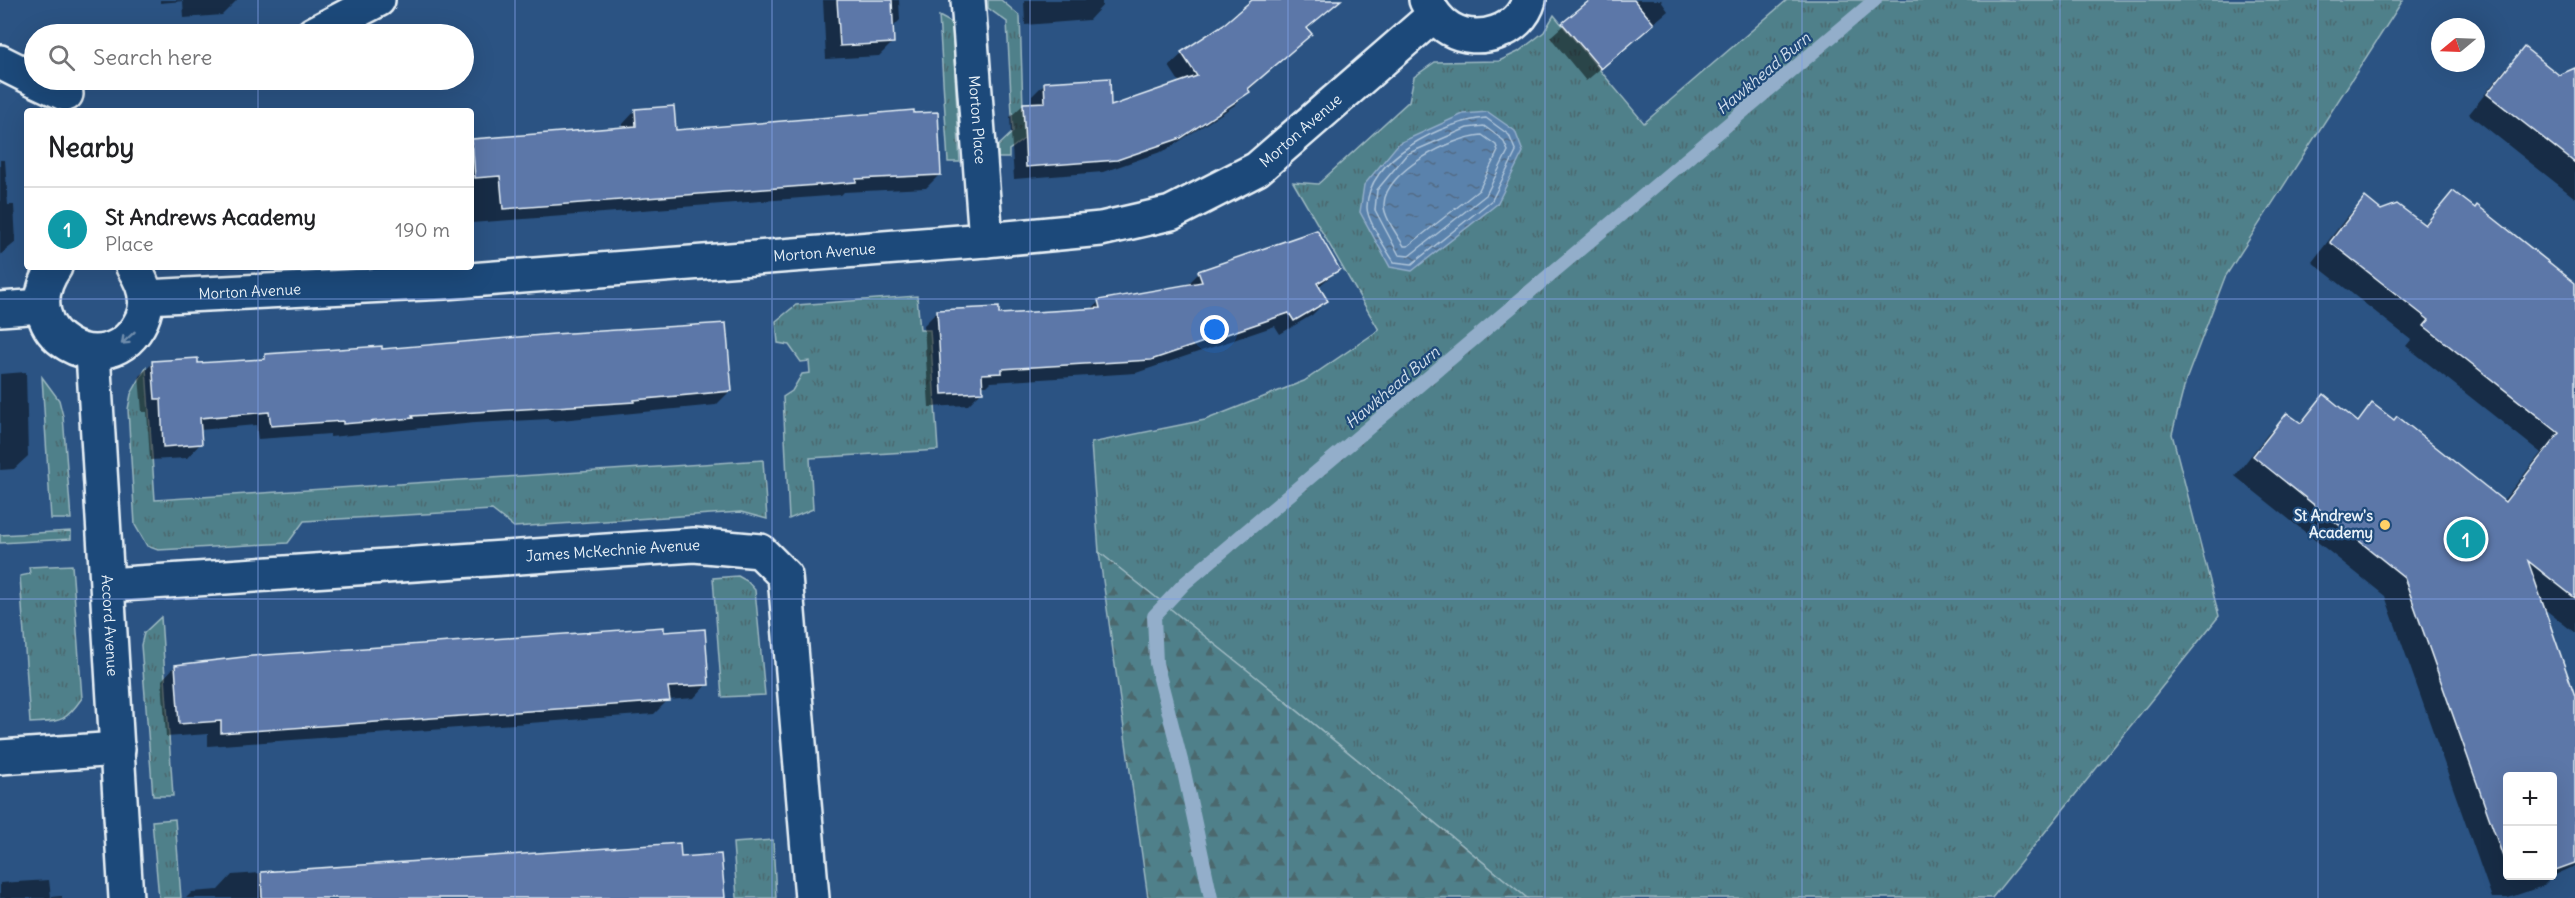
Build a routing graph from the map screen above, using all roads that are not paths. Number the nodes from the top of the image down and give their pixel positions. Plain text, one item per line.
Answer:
1 (968, 0) edge
2 (1529, 0) edge
3 (369, 2) edge
4 (1430, 8) edge
5 (330, 24) edge
6 (0, 62) edge
7 (24, 74) edge
8 (986, 240) junction
9 (53, 270) edge
10 (134, 270) edge
11 (146, 297) junction
12 (42, 306) junction
13 (0, 309) edge
14 (93, 353) junction
15 (108, 585) junction
16 (118, 749) junction
17 (0, 757) edge
18 (126, 898) edge
19 (812, 898) edge

1 - 8 street, Morton Place
2 - 4 street
3 - 5 street
4 - 8 street, Morton Avenue
6 - 7 street
8 - 11 street, Morton Avenue
9 - 12 street
10 - 11 street
11 -> 14 street
12 - 13 street
12 - 14 street
14 - 15 street, Accord Avenue
15 - 16 street, Accord Avenue
15 - 19 street, James McKechnie Avenue
16 - 17 street
16 - 18 street, Accord Avenue

